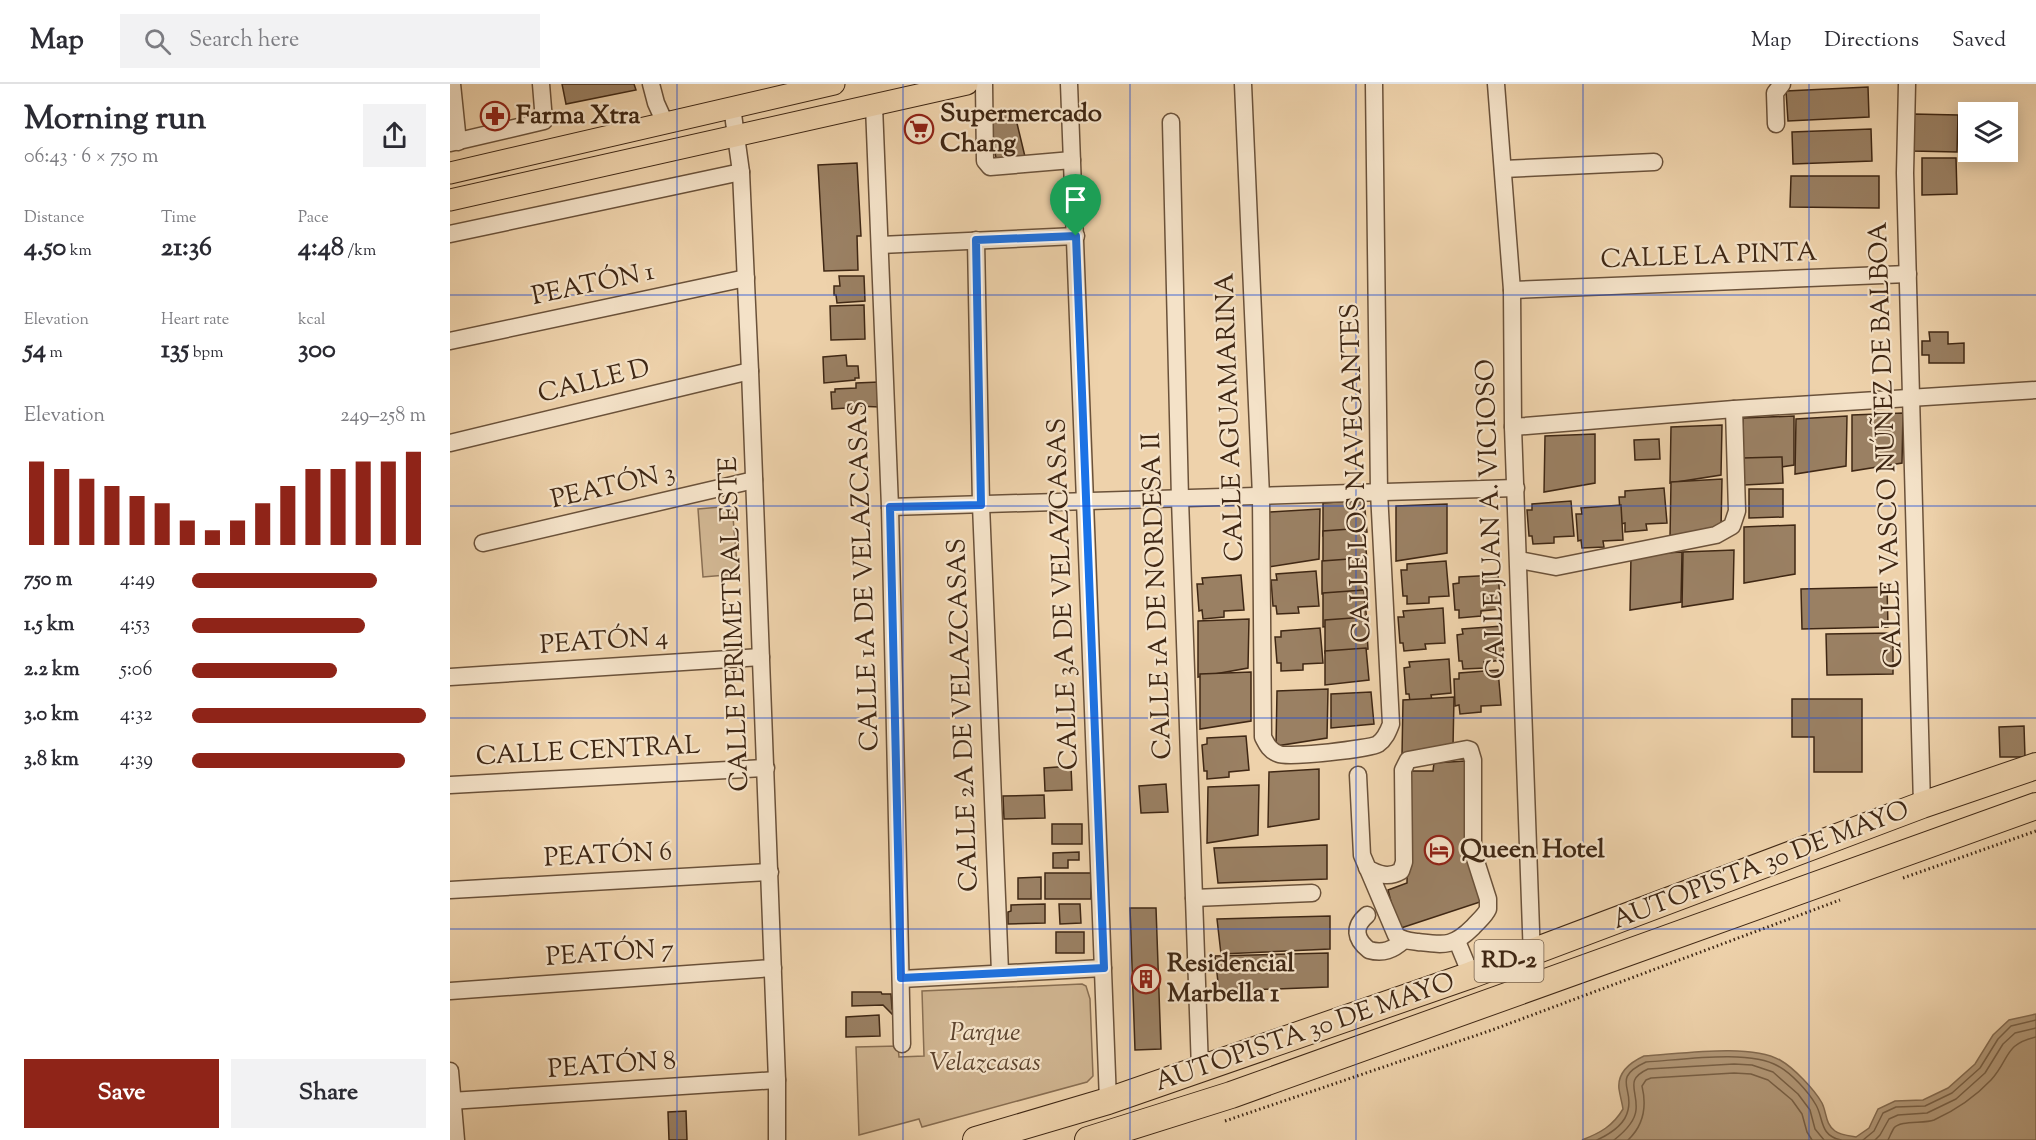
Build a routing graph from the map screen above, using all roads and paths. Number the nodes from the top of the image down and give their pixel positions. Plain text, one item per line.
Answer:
1 (452, 84) edge
2 (541, 84) edge
3 (651, 84) edge
4 (834, 84) edge
5 (967, 84) edge
6 (984, 84) edge
7 (1069, 84) edge
8 (1244, 84) edge
9 (1374, 84) edge
10 (1496, 84) edge
11 (1782, 84) edge
12 (1907, 84) edge
13 (778, 90) edge
14 (874, 106) junction
15 (732, 107) junction
16 (1171, 122) dead end
17 (665, 123) junction
18 (1776, 124) dead end
19 (737, 137) junction
20 (454, 143) edge
21 (1072, 160) junction
22 (1654, 162) dead end
23 (1503, 169) junction
24 (741, 172) junction
25 (450, 173) edge
26 (450, 200) edge
27 (450, 234) edge
28 (1076, 236) junction
29 (976, 240) junction
30 (880, 245) junction
31 (1908, 274) junction
32 (746, 278) junction
33 (1512, 290) junction
34 (450, 341) edge
35 (750, 371) junction
36 (2036, 390) edge
37 (1912, 397) junction
38 (1734, 409) junction
39 (1513, 427) junction
40 (450, 443) edge
41 (754, 480) junction
42 (1516, 488) junction
43 (1379, 492) junction
44 (1261, 496) junction
45 (1180, 499) junction
46 (1085, 501) junction
47 (981, 505) junction
48 (890, 507) junction
49 (483, 543) dead end
50 (1519, 560) junction
51 (761, 657) junction
52 (450, 677) edge
53 (1269, 748) joint
54 (2036, 765) edge
55 (766, 768) junction
56 (1358, 775) dead end
57 (450, 785) edge
58 (1922, 805) junction
59 (2036, 806) edge
60 (2036, 831) edge
61 (1367, 868) junction
62 (770, 872) junction
63 (1894, 881) dead end
64 (450, 890) edge
65 (1312, 893) dead end
66 (1194, 898) junction
67 (1840, 900) dead end
68 (1367, 915) dead end
69 (1404, 940) junction
70 (1457, 941) junction
71 (1532, 953) junction
72 (773, 968) junction
73 (1104, 968) junction
74 (1000, 972) junction
75 (1471, 975) junction
76 (901, 978) junction
77 (1533, 986) junction
78 (450, 991) edge
79 (902, 1044) dead end
80 (1200, 1069) junction
81 (450, 1071) edge
82 (777, 1080) junction
83 (451, 1101) edge
84 (1108, 1101) junction
85 (1241, 1116) dead end
86 (456, 1140) edge
87 (777, 1140) edge
88 (976, 1140) edge
89 (1088, 1140) edge

1 - 20 street
2 - 20 street
3 - 17 street
4 - 13 main road
5 - 14 main road
6 - 21 street
7 - 21 street, CALLE 3A DE VELAZCASAS
8 - 44 street, CALLE AGUAMARINA
9 - 43 street, CALLE LOS NAVEGANTES
10 - 23 street, CALLE JUAN A. VICIOSO
11 - 18 street
12 - 31 street, CALLE VASCO NÚÑEZ DE BALBOA
13 - 15 main road
14 - 19 main road
14 - 30 street, CALLE 1A DE VELAZCASAS
15 - 17 main road
15 - 19 street, CALLE PERIMETRAL ESTE
16 - 45 street, CALLE 1A DE NORDESA II
17 - 25 main road
19 - 24 street, CALLE PERIMETRAL ESTE
19 - 26 main road
21 - 28 street, CALLE 3A DE VELAZCASAS
22 - 23 street
23 - 33 street, CALLE JUAN A. VICIOSO
24 - 27 street
24 - 32 street, CALLE PERIMETRAL ESTE
28 - 29 street
28 - 46 street, CALLE 3A DE VELAZCASAS
29 - 30 street
29 - 47 street, CALLE 2A DE VELAZCASAS
30 - 48 street, CALLE 1A DE VELAZCASAS
31 - 33 street, CALLE LA PINTA
31 - 37 street, CALLE VASCO NÚÑEZ DE BALBOA
32 - 34 street, PEATÓN 1
32 - 35 street, CALLE PERIMETRAL ESTE
33 - 39 street, CALLE JUAN A. VICIOSO
35 - 40 street, CALLE D
35 - 41 street, CALLE PERIMETRAL ESTE
36 - 37 street
37 - 38 street
37 - 58 street, CALLE VASCO NÚÑEZ DE BALBOA
38 - 39 street
38 - 50 street
39 - 42 street, CALLE JUAN A. VICIOSO
41 - 49 street, PEATÓN 3
41 - 51 street, CALLE PERIMETRAL ESTE
42 - 43 street
42 - 50 street, CALLE JUAN A. VICIOSO
43 - 44 street
43 - 53 street, CALLE LOS NAVEGANTES
44 - 45 street
44 - 53 street, CALLE AGUAMARINA
45 - 46 street
45 - 66 street, CALLE 1A DE NORDESA II
46 - 47 street
46 - 73 street, CALLE 3A DE VELAZCASAS
47 - 48 street
47 - 74 street, CALLE 2A DE VELAZCASAS
48 - 76 street, CALLE 1A DE VELAZCASAS
50 - 71 street, CALLE JUAN A. VICIOSO
51 - 52 street, PEATÓN 4
51 - 55 street, CALLE PERIMETRAL ESTE
54 - 58 highway, AUTOPISTA 30 DE MAYO / RD-2
55 - 57 street, CALLE CENTRAL
55 - 62 street, CALLE PERIMETRAL ESTE
56 - 61 street
58 - 71 highway, AUTOPISTA 30 DE MAYO / RD-2
59 - 77 highway, AUTOPISTA 30 DE MAYO / RD-2
60 - 63 path
61 - 69 street
61 - 70 street
62 - 64 street, PEATÓN 6
62 - 72 street, CALLE PERIMETRAL ESTE
65 - 66 street
66 - 80 street, CALLE 1A DE NORDESA II
67 - 85 path
68 - 69 street
69 - 70 street
70 - 75 street
71 - 75 highway, AUTOPISTA 30 DE MAYO / RD-2
71 - 77 street, CALLE JUAN A. VICIOSO
72 - 78 street, PEATÓN 7
72 - 82 street, CALLE PERIMETRAL ESTE
73 - 74 street
73 - 84 street, CALLE 3A DE VELAZCASAS
74 - 76 street
75 - 80 highway, AUTOPISTA 30 DE MAYO / RD-2
76 - 79 street, CALLE 1A DE VELAZCASAS
77 - 89 highway, AUTOPISTA 30 DE MAYO / RD-2
80 - 84 highway, AUTOPISTA 30 DE MAYO / RD-2
81 - 83 street
82 - 83 street, PEATÓN 8
82 - 87 street, CALLE PERIMETRAL ESTE
83 - 86 street
84 - 88 highway, AUTOPISTA 30 DE MAYO / RD-2

